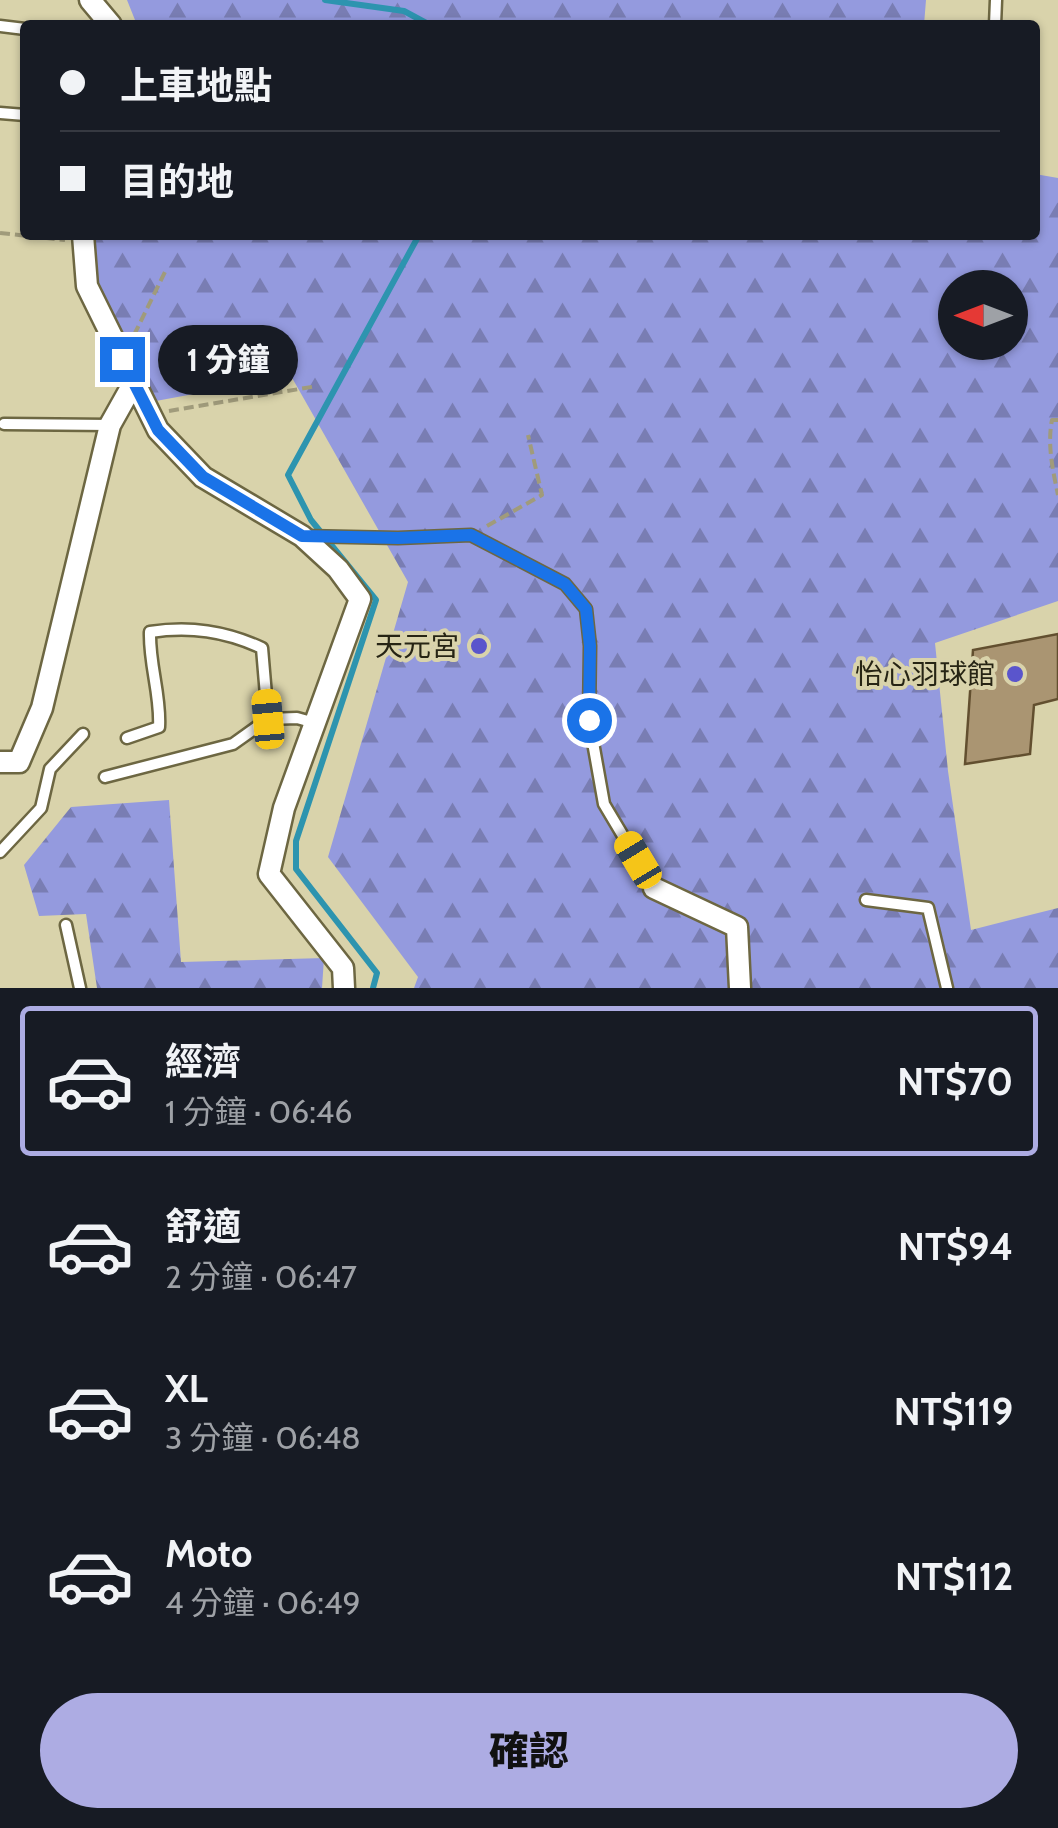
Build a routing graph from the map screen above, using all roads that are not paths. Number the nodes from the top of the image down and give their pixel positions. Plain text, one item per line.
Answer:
1 (90, 0) edge
2 (107, 20) edge
3 (83, 240) edge
4 (133, 384) junction
5 (4, 424) dead end
6 (110, 425) junction
7 (307, 536) junction
8 (268, 719) junction
9 (315, 723) junction
10 (83, 734) dead end
11 (127, 738) dead end
12 (0, 762) edge
13 (105, 777) dead end
14 (0, 852) edge
15 (654, 888) joint
16 (866, 900) dead end
17 (66, 924) dead end
18 (80, 988) edge
19 (344, 988) edge
20 (740, 988) edge
21 (947, 988) edge

1 - 2 street
3 - 4 street
4 - 6 street
4 - 7 street
5 - 6 lane
6 - 12 street
7 - 9 street
7 - 15 lane
8 - 9 lane
8 - 11 lane
8 - 13 lane
9 - 19 street
10 - 14 lane
15 - 20 street
16 - 21 lane
17 - 18 lane

